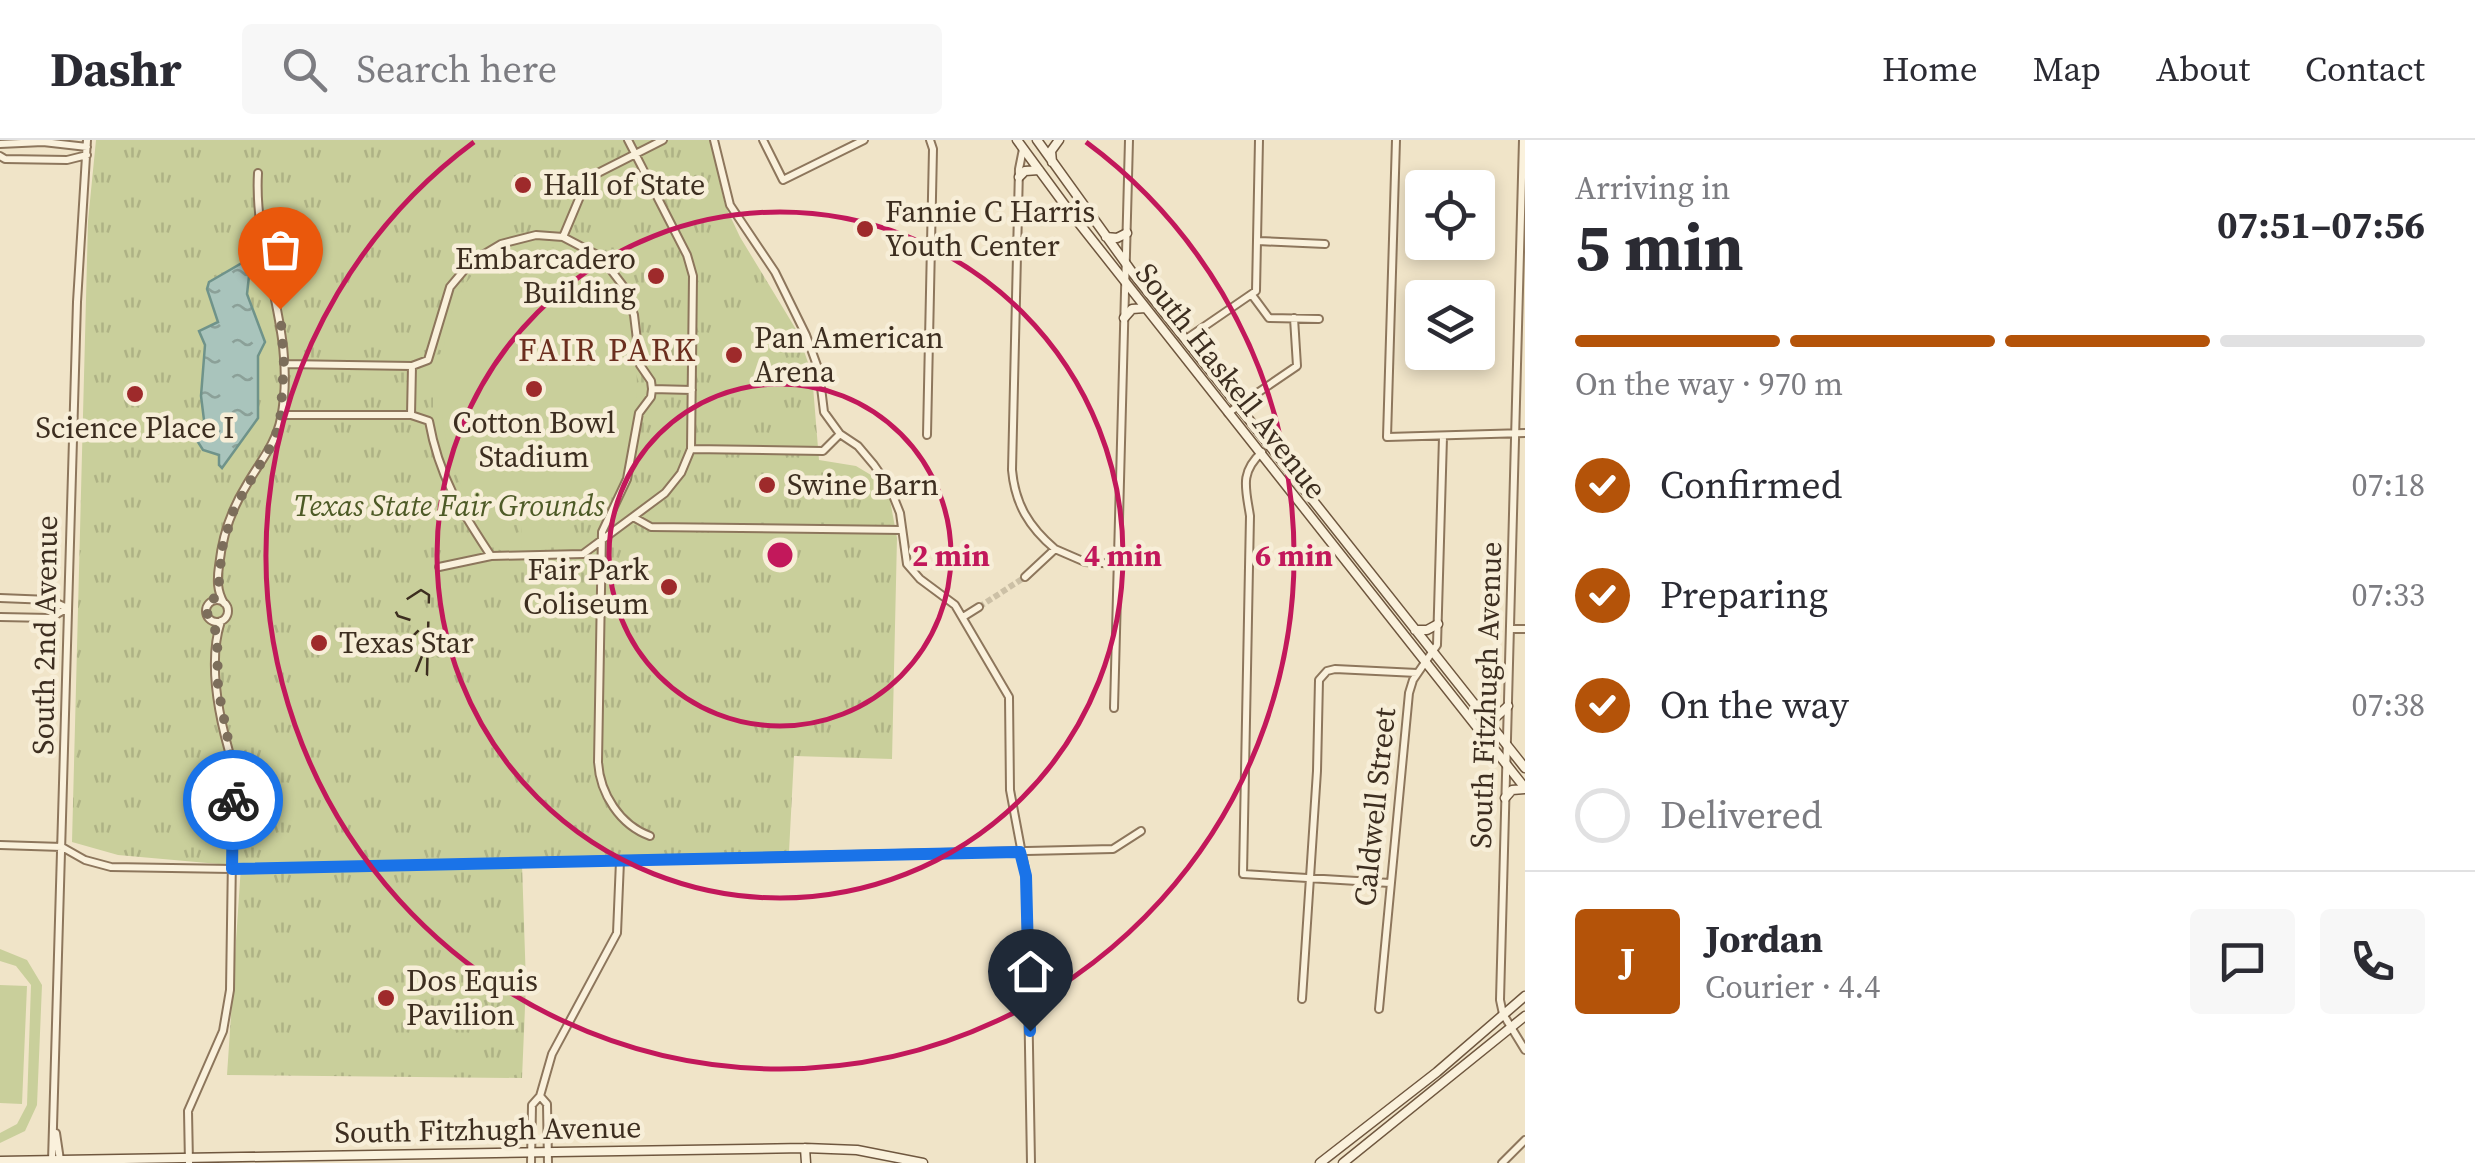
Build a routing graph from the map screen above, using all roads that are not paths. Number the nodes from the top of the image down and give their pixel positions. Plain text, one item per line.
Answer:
1 (628, 140) edge
2 (663, 140) edge
3 (714, 140) edge
4 (763, 140) edge
5 (864, 140) edge
6 (930, 140) edge
7 (1036, 140) edge
8 (1058, 140) edge
9 (1129, 140) edge
10 (1259, 140) edge
11 (1396, 140) edge
12 (1524, 140) edge
13 (1023, 143) edge
14 (0, 144) edge
15 (87, 148) edge
16 (636, 154) junction
17 (0, 156) edge
18 (1052, 162) junction
19 (1040, 170) junction
20 (258, 172) dead end
21 (1018, 177) junction
22 (1127, 233) junction
23 (1106, 236) junction
24 (563, 237) junction
25 (1258, 241) junction
26 (1325, 244) dead end
27 (1126, 264) junction
28 (1126, 283) junction
29 (1252, 295) junction
30 (1145, 308) junction
31 (1124, 318) junction
32 (1294, 318) junction
33 (1319, 319) dead end
34 (1186, 340) junction
35 (284, 364) junction
36 (412, 366) junction
37 (652, 390) junction
38 (692, 390) junction
39 (1240, 406) junction
40 (1228, 413) junction
41 (285, 415) dead end
42 (411, 415) junction
43 (840, 434) junction
44 (1515, 434) junction
45 (1525, 434) edge
46 (927, 435) dead end
47 (1443, 437) junction
48 (1271, 445) junction
49 (690, 449) junction
50 (1260, 454) junction
51 (632, 516) junction
52 (902, 530) junction
53 (601, 542) junction
54 (1055, 549) junction
55 (491, 556) junction
56 (1118, 564) junction
57 (439, 567) dead end
58 (1024, 577) tunnel mouth
59 (218, 592) junction
60 (0, 598) edge
61 (210, 602) junction
62 (224, 603) junction
63 (979, 607) tunnel mouth
64 (68, 608) junction
65 (0, 616) edge
66 (963, 617) junction
67 (210, 620) junction
68 (221, 621) junction
69 (1438, 624) junction
70 (1525, 628) edge
71 (1510, 629) junction
72 (1415, 630) junction
73 (217, 634) junction
74 (1434, 653) junction
75 (1426, 664) junction
76 (1417, 672) junction
77 (1508, 706) junction
78 (1114, 708) dead end
79 (1480, 712) junction
80 (1506, 745) junction
81 (1506, 764) junction
82 (233, 765) junction
83 (1525, 768) edge
84 (1525, 788) edge
85 (233, 791) junction
86 (1505, 798) junction
87 (1141, 831) dead end
88 (650, 836) dead end
89 (825, 843) dead end
90 (0, 845) edge
91 (62, 847) junction
92 (1020, 852) junction
93 (824, 855) junction
94 (620, 861) junction
95 (232, 869) junction
96 (1310, 876) junction
97 (1390, 883) junction
98 (1525, 996) edge
99 (1302, 999) dead end
100 (1379, 1009) dead end
101 (1504, 1014) junction
102 (1525, 1016) edge
103 (1512, 1026) junction
104 (1525, 1050) edge
105 (540, 1096) junction
106 (1525, 1140) edge
107 (682, 1148) junction
108 (806, 1148) junction
109 (548, 1151) junction
110 (531, 1152) junction
111 (370, 1159) edge
112 (189, 1160) edge
113 (0, 1161) edge
114 (55, 1161) edge
115 (531, 1163) edge
116 (548, 1163) edge
117 (682, 1163) edge
118 (806, 1163) edge
119 (923, 1163) edge
120 (1031, 1163) edge
121 (1321, 1163) edge
122 (1343, 1163) edge
123 (1502, 1163) edge

1 - 16 street
2 - 16 street
3 - 43 street
4 - 5 street
6 - 46 street
7 - 18 main road, South Haskell Avenue
8 - 18 main road
9 - 22 street
10 - 25 street
11 - 47 street
12 - 44 street, South Fitzhugh Avenue
13 - 19 main road, South Haskell Avenue
13 - 21 street
14 - 15 street
15 - 17 street
15 - 64 street, South 2nd Avenue
16 - 24 street
16 - 38 street
18 - 23 main road, South Haskell Avenue
19 - 21 main road
19 - 28 main road, South Haskell Avenue
20 - 35 street
21 - 54 street
22 - 23 main road
22 - 27 street
23 - 27 main road, South Haskell Avenue
24 - 36 street
24 - 37 street
25 - 26 street
25 - 29 street
27 - 28 street
27 - 34 main road, South Haskell Avenue
28 - 30 main road, South Haskell Avenue
28 - 31 street
29 - 32 street
29 - 34 street
30 - 31 main road
30 - 40 main road, South Haskell Avenue
31 - 56 street
32 - 33 street
32 - 39 street
34 - 39 main road, South Haskell Avenue
35 - 36 street
35 - 59 street
36 - 42 street
37 - 38 street
37 - 53 street
38 - 49 street
39 - 40 street
39 - 48 main road, South Haskell Avenue
40 - 50 main road, South Haskell Avenue
41 - 42 street
42 - 55 street
43 - 49 street
43 - 52 street
44 - 45 street
44 - 47 street
44 - 71 street, South Fitzhugh Avenue
47 - 69 street, Caldwell Street
48 - 50 street
48 - 72 main road, South Haskell Avenue
49 - 51 street
50 - 75 main road, South Haskell Avenue
50 - 96 street
51 - 52 street
51 - 53 street
52 - 66 street
53 - 55 street
53 - 88 street
54 - 56 street
54 - 58 street
55 - 57 street
56 - 78 street
59 - 61 street
59 - 62 street
60 - 64 street
61 - 62 street
61 - 67 street
62 - 68 street
63 - 66 street
64 - 65 street
64 - 91 street, South 2nd Avenue
66 - 92 street
67 - 68 street
67 - 73 street
68 - 73 street
69 - 72 main road
69 - 74 street, Caldwell Street
70 - 71 street
71 - 77 street, South Fitzhugh Avenue
72 - 74 main road, South Haskell Avenue
73 - 82 street
74 - 75 street, Caldwell Street
74 - 79 main road, South Haskell Avenue
75 - 76 street, Caldwell Street
75 - 81 main road, South Haskell Avenue
76 - 96 street
76 - 97 street, Caldwell Street
77 - 79 main road
77 - 80 street, South Fitzhugh Avenue
79 - 80 main road, South Haskell Avenue
80 - 81 street, South Fitzhugh Avenue
80 - 83 main road, South Haskell Avenue
81 - 84 main road, South Haskell Avenue
81 - 86 street, South Fitzhugh Avenue
82 - 85 street
82 - 85 street
84 - 86 main road
85 - 95 street
86 - 101 street, South Fitzhugh Avenue
87 - 92 street
89 - 93 street
90 - 91 street
91 - 95 street
91 - 114 street, South 2nd Avenue
92 - 93 street
92 - 120 street
93 - 94 street
94 - 95 street
94 - 105 street
95 - 112 street
96 - 97 street
96 - 99 street
97 - 100 street, Caldwell Street
98 - 101 main road
101 - 103 street
101 - 121 main road
102 - 103 main road
103 - 104 street
103 - 122 main road
105 - 109 street
105 - 110 street
106 - 123 street
107 - 108 main road, South Fitzhugh Avenue
107 - 109 main road, South Fitzhugh Avenue
107 - 117 street
108 - 118 main road
108 - 119 main road, South Fitzhugh Avenue
109 - 110 main road, South Fitzhugh Avenue
109 - 116 street
110 - 111 main road, South Fitzhugh Avenue
110 - 115 street
111 - 112 main road, South Fitzhugh Avenue
112 - 114 main road, South Fitzhugh Avenue
113 - 114 main road, South Fitzhugh Avenue

